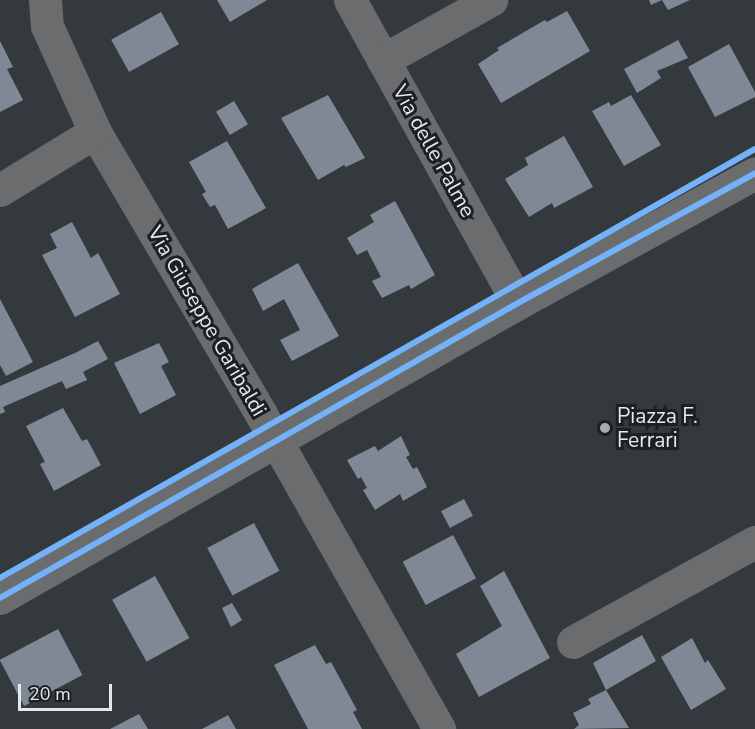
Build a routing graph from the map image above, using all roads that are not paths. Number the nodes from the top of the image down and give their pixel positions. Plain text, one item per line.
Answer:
1 (45, 0) edge
2 (351, 0) edge
3 (491, 0) edge
4 (383, 60) junction
5 (95, 132) junction
6 (755, 173) edge
7 (0, 190) edge
8 (518, 303) junction
9 (276, 440) junction
10 (755, 542) edge
11 (0, 598) edge
12 (573, 642) dead end
13 (439, 729) edge

1 - 5 street, Via Giuseppe Garibaldi
2 - 4 street, Via delle Palme
3 - 4 street
4 - 8 street, Via delle Palme
5 - 7 street
5 - 9 street, Via Giuseppe Garibaldi
6 - 8 street
8 - 9 street
9 - 11 street
9 - 13 street, Via Giuseppe Garibaldi
10 - 12 street

